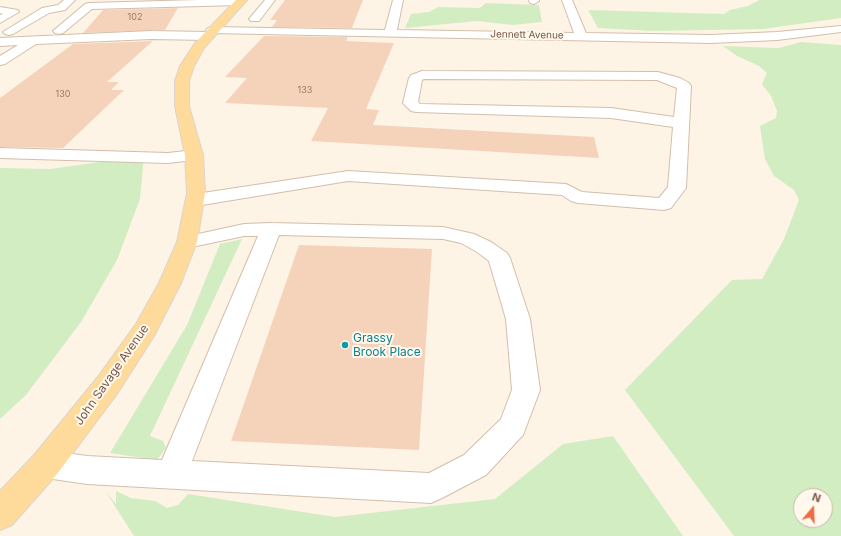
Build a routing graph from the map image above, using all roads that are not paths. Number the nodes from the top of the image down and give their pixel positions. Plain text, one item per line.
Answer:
1 (70, 0) edge
2 (270, 0) edge
3 (398, 0) edge
4 (567, 0) edge
5 (241, 1) edge
6 (93, 3) edge
7 (0, 10) edge
8 (255, 19) dead end
9 (0, 20) edge
10 (841, 29) edge
11 (59, 31) junction
12 (211, 31) junction
13 (390, 33) junction
14 (581, 36) junction
15 (32, 41) junction
16 (0, 42) edge
17 (0, 61) edge
18 (681, 123) junction
19 (0, 153) edge
20 (194, 155) junction
21 (196, 200) junction
22 (270, 229) junction
23 (187, 242) junction
24 (46, 464) junction
25 (171, 475) junction
26 (0, 514) edge

1 - 11 street
2 - 8 street
3 - 13 street
4 - 14 street
5 - 6 street
5 - 12 main road, John Savage Avenue
6 - 11 street
7 - 9 street
10 - 14 street, Jennett Avenue
11 - 12 street
12 - 13 street, Jennett Avenue
12 - 15 street
12 - 20 main road, John Savage Avenue
13 - 14 street, Jennett Avenue
15 - 16 street
15 - 17 street
18 - 18 street
18 - 21 street
19 - 20 street
20 - 21 main road, John Savage Avenue
21 - 23 main road, John Savage Avenue
22 - 23 street
22 - 25 street
22 - 25 street
23 - 24 main road, John Savage Avenue
24 - 25 street
24 - 26 main road, John Savage Avenue

